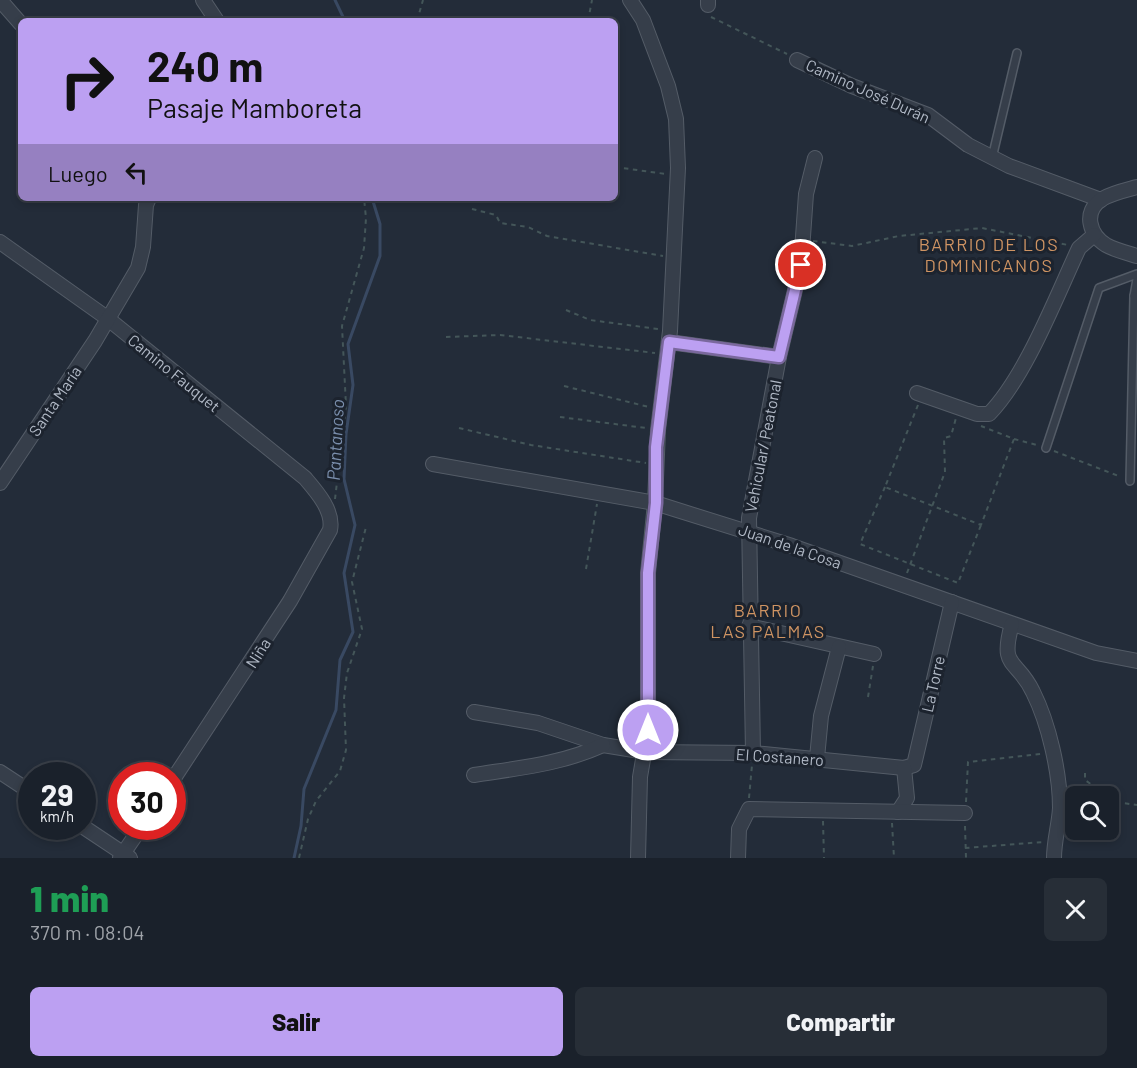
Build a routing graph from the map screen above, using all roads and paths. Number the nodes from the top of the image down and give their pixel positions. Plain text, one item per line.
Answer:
1 (0, 0) edge
2 (203, 0) edge
3 (423, 0) edge
4 (591, 0) edge
5 (630, 0) edge
6 (708, 2) edge
7 (215, 18) edge
8 (418, 18) edge
9 (588, 18) edge
10 (18, 21) edge
11 (1017, 53) dead end
12 (797, 60) joint
13 (815, 158) dead end
14 (992, 158) junction
15 (618, 167) edge
16 (678, 168) junction
17 (1137, 187) edge
18 (1101, 200) junction
19 (147, 201) edge
20 (364, 201) edge
21 (472, 209) dead end
22 (1094, 235) junction
23 (805, 240) junction
24 (0, 242) edge
25 (1079, 248) junction
26 (1137, 256) edge
27 (674, 258) junction
28 (1137, 274) edge
29 (1137, 279) edge
30 (1135, 296) edge
31 (566, 310) dead end
32 (107, 318) junction
33 (446, 337) dead end
34 (668, 342) junction
35 (779, 357) junction
36 (564, 386) dead end
37 (918, 398) joint
38 (661, 408) junction
39 (560, 417) dead end
40 (965, 420) dead end
41 (975, 424) dead end
42 (459, 428) dead end
43 (658, 429) junction
44 (1014, 439) junction
45 (1046, 448) junction
46 (433, 464) dead end
47 (655, 465) junction
48 (1130, 481) joint
49 (0, 483) edge
50 (885, 487) junction
51 (599, 492) junction
52 (656, 503) junction
53 (933, 506) junction
54 (332, 519) junction
55 (981, 525) junction
56 (366, 527) dead end
57 (748, 533) junction
58 (910, 564) junction
59 (586, 569) dead end
60 (904, 585) junction
61 (952, 602) junction
62 (1012, 624) junction
63 (749, 626) junction
64 (839, 647) junction
65 (874, 654) joint
66 (1137, 661) edge
67 (868, 697) dead end
68 (474, 712) dead end
69 (603, 745) junction
70 (646, 752) junction
71 (753, 753) junction
72 (1053, 753) junction
73 (817, 758) junction
74 (185, 762) edge
75 (909, 767) junction
76 (0, 772) edge
77 (1085, 773) dead end
78 (474, 775) dead end
79 (18, 784) edge
80 (908, 798) junction
81 (1137, 804) edge
82 (748, 809) junction
83 (823, 809) junction
84 (895, 812) junction
85 (928, 813) junction
86 (965, 813) junction
87 (96, 836) edge
88 (134, 840) edge
89 (1054, 841) junction
90 (965, 848) junction
91 (125, 857) edge
92 (299, 858) edge
93 (638, 858) edge
94 (738, 858) edge
95 (824, 858) edge
96 (894, 858) edge
97 (966, 858) edge
98 (1054, 858) edge

1 - 10 street
2 - 7 street
3 - 8 path
4 - 9 path
5 - 16 street
6 - 12 path, Camino José Durán
11 - 14 lane
12 - 14 street, Camino José Durán
13 - 23 street, Vehicular/ Peatonal
14 - 18 street, Camino José Durán
15 - 16 path
16 - 27 street
17 - 18 street
18 - 22 street
19 - 32 street, Santa María
20 - 54 path
21 - 27 path
22 - 25 street
22 - 26 street
23 - 25 path
23 - 35 street, Vehicular/ Peatonal
24 - 32 street, Camino Fauquet
25 - 37 street
27 - 34 street
28 - 45 lane
29 - 30 lane
30 - 48 lane
31 - 34 path
32 - 49 street, Santa María
32 - 54 street, Camino Fauquet
33 - 34 path
34 - 35 street
34 - 38 street
35 - 57 street, Vehicular/ Peatonal
36 - 38 path
37 - 50 path
38 - 43 street
39 - 43 path
40 - 53 path
41 - 44 path
42 - 47 path
43 - 47 street
44 - 45 path
44 - 55 path
45 - 48 path
46 - 51 street, Juan de la Cosa
47 - 52 street
50 - 53 path
50 - 58 path
51 - 52 street, Juan de la Cosa
51 - 59 path
52 - 57 street, Juan de la Cosa
52 - 70 street
53 - 55 path
53 - 58 path
54 - 74 street, Niña
55 - 58 path
56 - 92 path
57 - 60 street, Juan de la Cosa
57 - 63 street, Vehicular/ Peatonal
58 - 60 path
60 - 61 street, Juan de la Cosa
61 - 62 street, Juan de la Cosa
61 - 75 street, La Torre
62 - 66 street, Juan de la Cosa
62 - 72 street
63 - 64 street
63 - 71 street, Vehicular/ Peatonal
64 - 65 street
64 - 73 street
65 - 67 path
68 - 69 street
69 - 70 street
69 - 78 street
70 - 71 street, El Costanero
70 - 93 street
71 - 73 street, El Costanero
71 - 82 path
72 - 86 path
72 - 89 street
73 - 75 street, El Costanero
75 - 80 street
76 - 79 street
77 - 81 path
80 - 84 street
80 - 85 street
82 - 83 street
82 - 94 street
83 - 84 street
83 - 95 path
84 - 85 street
84 - 96 path
85 - 86 street
86 - 90 path
87 - 91 street
88 - 91 street
89 - 90 path
89 - 98 street
90 - 97 path

